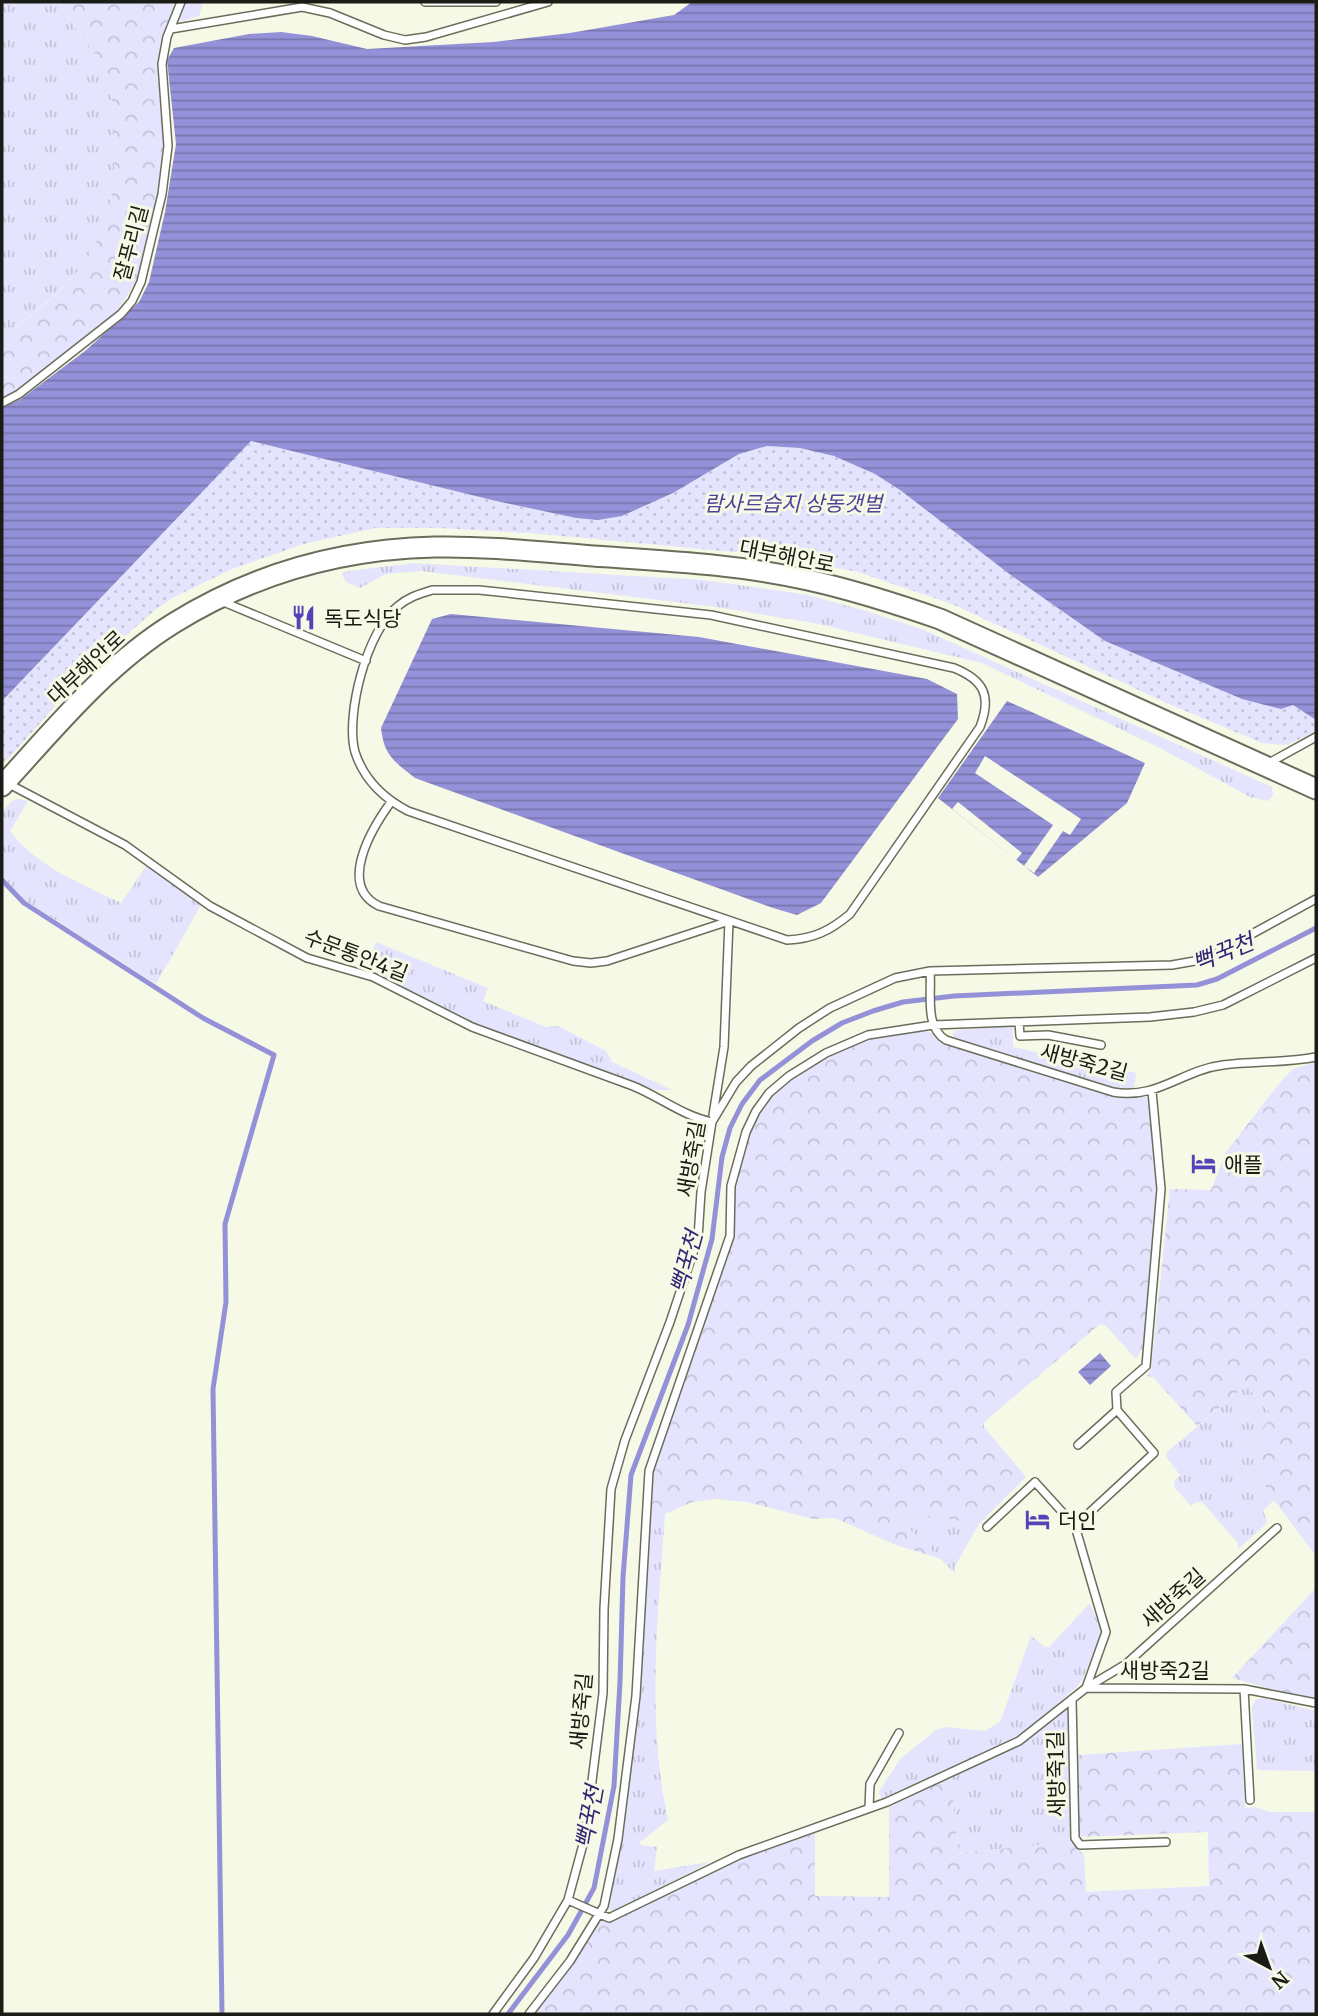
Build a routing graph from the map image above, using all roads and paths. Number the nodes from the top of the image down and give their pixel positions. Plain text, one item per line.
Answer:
1 (181, 2) edge
2 (295, 2) edge
3 (425, 2) edge
4 (496, 2) edge
5 (548, 2) edge
6 (288, 9) junction
7 (171, 29) junction
8 (2, 403) edge
9 (217, 600) junction
10 (366, 661) junction
11 (1316, 737) edge
12 (1263, 766) junction
13 (3, 783) edge
14 (1316, 789) edge
15 (391, 802) junction
16 (1316, 900) edge
17 (729, 921) junction
18 (1316, 958) edge
19 (930, 971) junction
20 (1019, 1021) junction
21 (932, 1022) junction
22 (1101, 1045) dead end
23 (1316, 1057) edge
24 (1152, 1091) junction
25 (712, 1122) junction
26 (1117, 1410) junction
27 (1078, 1445) dead end
28 (1075, 1526) junction
29 (988, 1527) dead end
30 (1277, 1528) dead end
31 (1086, 1688) junction
32 (1244, 1689) junction
33 (1072, 1699) junction
34 (1316, 1703) edge
35 (899, 1732) dead end
36 (1250, 1800) dead end
37 (869, 1808) junction
38 (1166, 1842) dead end
39 (568, 1900) junction
40 (597, 1914) junction
41 (493, 2014) edge
42 (529, 2014) edge

1 - 7 lane, 잘푸리길
2 - 6 lane
3 - 4 lane
5 - 6 lane
6 - 7 lane
7 - 8 lane, 잘푸리길
9 - 10 lane
9 - 12 street, 대부해안로
9 - 13 street, 대부해안로
10 - 15 lane
10 - 17 lane
11 - 12 lane
12 - 14 street, 대부해안로
13 - 25 lane, 수문통안4길
15 - 17 lane
15 - 17 lane
16 - 19 lane, 새방죽길
17 - 25 lane
18 - 20 lane
19 - 21 lane
19 - 25 lane, 새방죽길
20 - 21 lane
20 - 22 lane
21 - 24 lane, 새방죽2길
21 - 40 lane
23 - 24 lane, 새방죽2길
24 - 26 lane
25 - 39 lane, 새방죽길
26 - 27 lane
26 - 28 lane
28 - 29 lane
28 - 31 lane
30 - 31 lane, 새방죽길
31 - 32 lane, 새방죽2길
31 - 33 lane, 새방죽길
32 - 34 lane, 새방죽2길
32 - 36 lane
33 - 37 lane, 새방죽길
33 - 38 lane, 새방죽1길
35 - 37 lane
37 - 40 lane, 새방죽길
39 - 40 lane
39 - 41 lane, 새방죽길
40 - 42 lane

